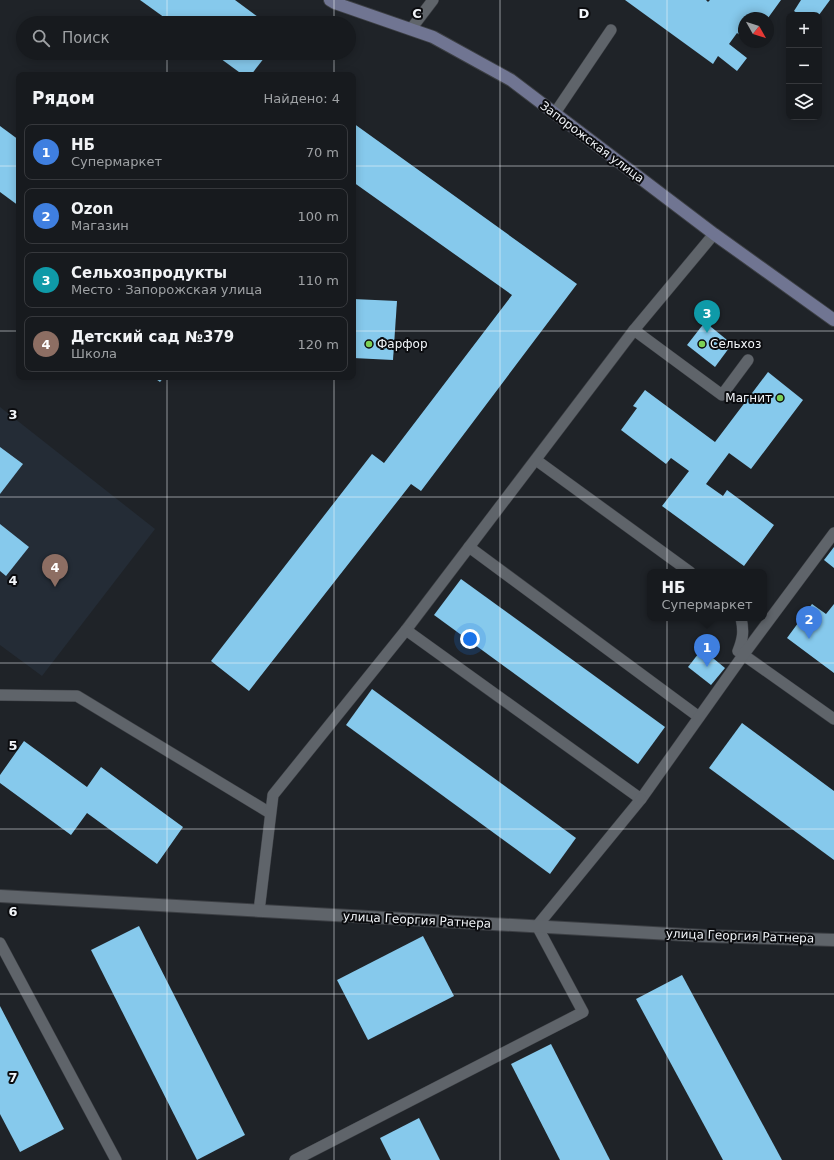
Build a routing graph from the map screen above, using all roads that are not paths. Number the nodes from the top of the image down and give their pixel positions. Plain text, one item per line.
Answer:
1 (330, 0) edge
2 (430, 1) edge
3 (411, 29) junction
4 (611, 30) dead end
5 (555, 113) junction
6 (714, 234) junction
7 (834, 320) edge
8 (634, 330) junction
9 (748, 360) dead end
10 (536, 460) junction
11 (834, 533) edge
12 (468, 547) junction
13 (686, 569) edge
14 (742, 621) edge
15 (406, 630) junction
16 (744, 654) junction
17 (0, 695) edge
18 (699, 717) junction
19 (834, 719) edge
20 (641, 798) junction
21 (270, 814) junction
22 (0, 896) edge
23 (259, 911) junction
24 (537, 926) junction
25 (834, 940) edge
26 (0, 943) edge
27 (116, 1160) edge
28 (296, 1160) edge

1 - 3 street, Запорожская улица
2 - 3 lane
3 - 5 street, Запорожская улица
4 - 5 lane
5 - 6 street, Запорожская улица
6 - 7 street, Запорожская улица
6 - 8 lane
8 - 9 lane
8 - 10 lane
10 - 12 lane
10 - 13 lane
11 - 16 lane
12 - 15 lane
12 - 18 lane
14 - 16 lane
15 - 20 lane
15 - 21 lane
16 - 18 lane
16 - 19 lane
17 - 21 lane
18 - 20 lane
20 - 24 lane
21 - 23 lane
22 - 23 street, улица Георгия Ратнера
23 - 24 street, улица Георгия Ратнера
24 - 25 street, улица Георгия Ратнера
24 - 28 lane
26 - 27 lane

